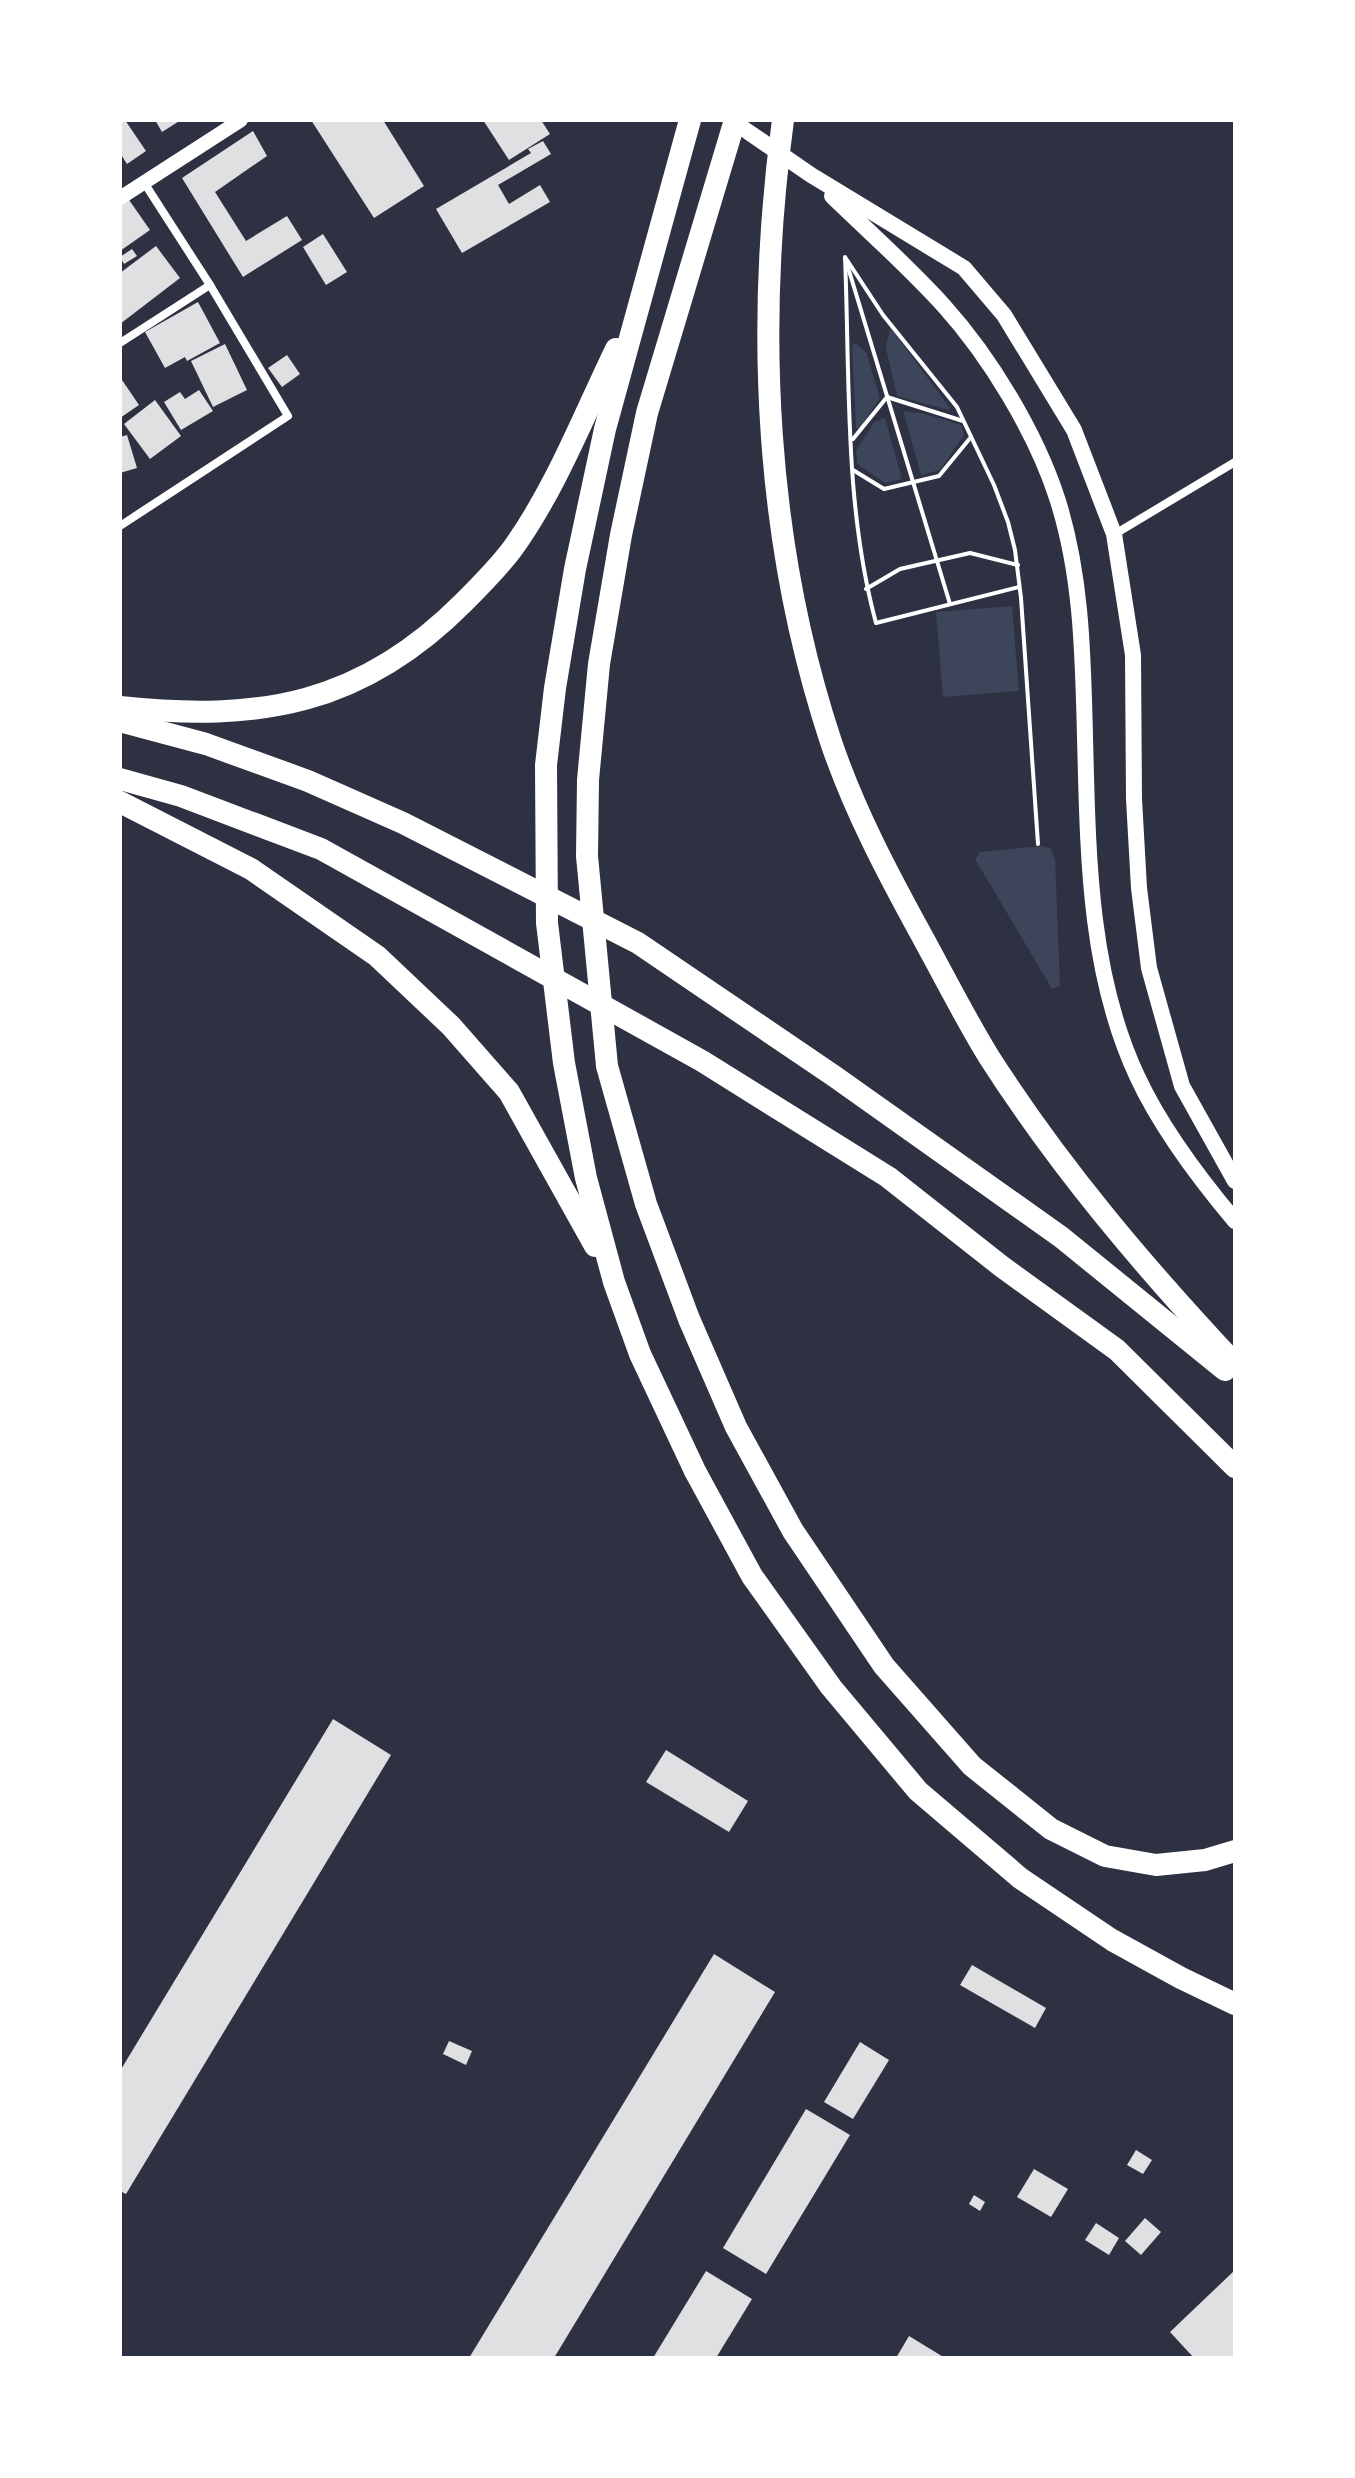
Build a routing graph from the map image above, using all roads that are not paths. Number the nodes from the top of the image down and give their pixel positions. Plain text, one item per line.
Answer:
1 (241, 120) edge
2 (690, 120) edge
3 (733, 120) edge
4 (783, 120) edge
5 (811, 175) junction
6 (145, 184) junction
7 (120, 198) edge
8 (210, 285) junction
9 (639, 301) junction
10 (120, 343) edge
11 (1235, 462) edge
12 (120, 526) edge
13 (1114, 534) junction
14 (120, 707) edge
15 (120, 721) edge
16 (120, 779) edge
17 (120, 802) edge
18 (1235, 1181) edge
19 (1235, 1221) edge
20 (614, 1282) junction
21 (1235, 1364) edge
22 (1235, 1378) edge
23 (1235, 1467) edge
24 (1235, 1851) edge
25 (1235, 2004) edge

1 - 6 street
2 - 9 highway
3 - 5 main road
3 - 24 highway
4 - 21 highway
5 - 13 main road
5 - 19 main road
6 - 7 street
6 - 8 street
8 - 10 street
8 - 12 street
9 - 14 highway
9 - 20 highway
11 - 13 street
13 - 18 main road
15 - 22 highway
16 - 23 highway
17 - 20 highway
20 - 25 highway

